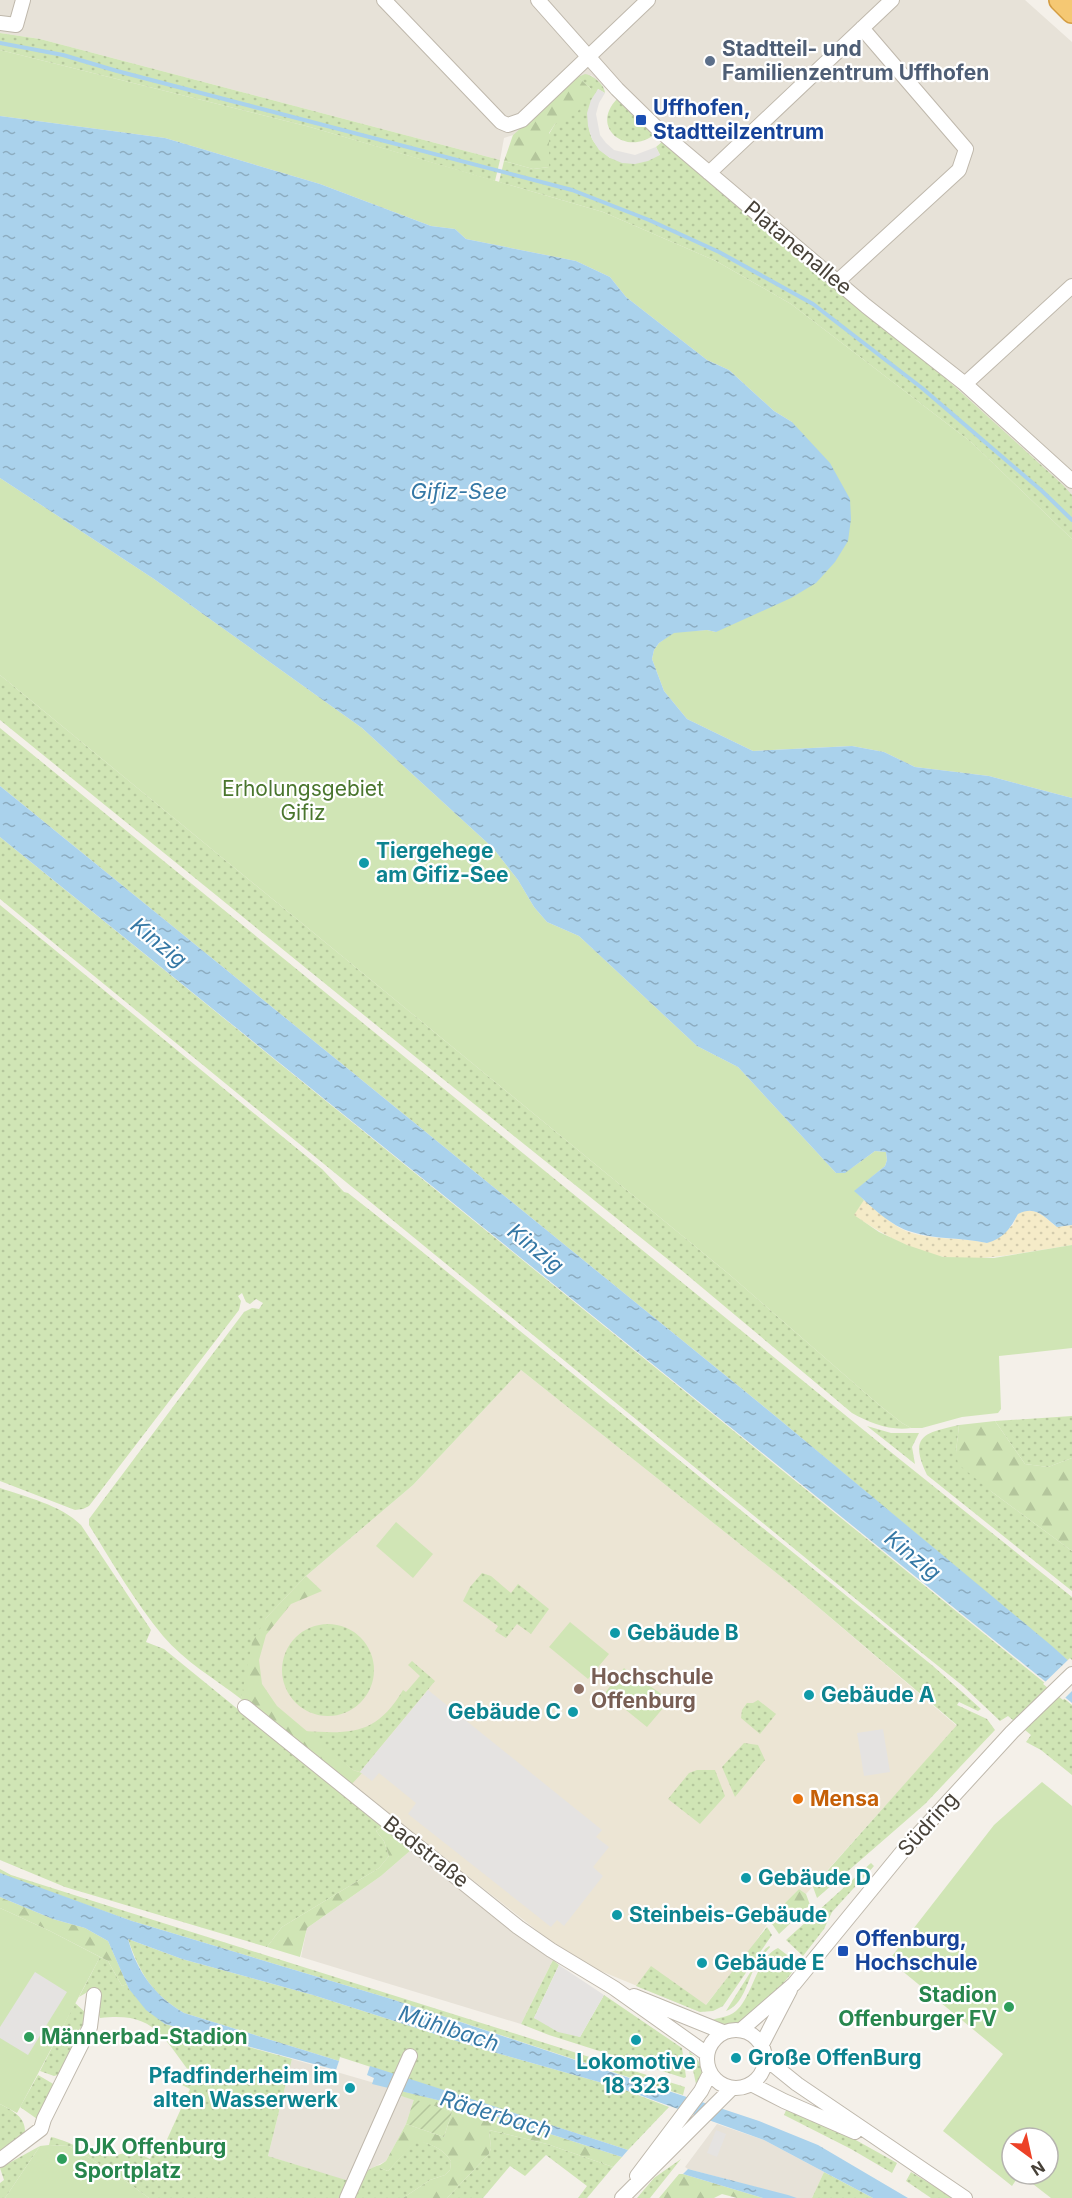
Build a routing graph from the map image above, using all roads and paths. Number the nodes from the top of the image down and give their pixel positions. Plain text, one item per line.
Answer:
1 (22, 0) edge
2 (384, 0) edge
3 (538, 0) edge
4 (648, 0) edge
5 (892, 0) edge
6 (1060, 0) edge
7 (1072, 12) edge
8 (0, 23) edge
9 (862, 28) junction
10 (588, 57) junction
11 (709, 173) junction
12 (838, 281) junction
13 (1072, 286) edge
14 (965, 384) junction
15 (1072, 481) edge
16 (1072, 1674) edge
17 (245, 1707) dead end
18 (794, 1984) junction
19 (614, 1988) junction
20 (94, 1995) dead end
21 (741, 2030) junction
22 (723, 2032) junction
23 (762, 2044) junction
24 (707, 2054) junction
25 (410, 2055) dead end
26 (766, 2059) junction
27 (710, 2073) junction
28 (751, 2084) junction
29 (732, 2088) junction
30 (882, 2143) junction
31 (0, 2160) edge
32 (347, 2198) edge
33 (622, 2198) edge
34 (964, 2198) edge

1 - 8 street
2 - 10 street
3 - 10 street, Platanenallee
4 - 10 street
5 - 9 street
6 - 7 highway
9 - 11 street
9 - 12 street
10 - 11 street, Platanenallee
11 - 12 street, Platanenallee
12 - 14 street, Platanenallee
13 - 14 street
14 - 15 street, Platanenallee
16 - 18 street, Südring
17 - 19 street, Badstraße
18 - 21 street, Südring
18 - 23 street, Südring
19 - 22 street, Badstraße
19 - 24 street, Badstraße
20 - 31 street
21 - 22 street
21 - 23 street
22 - 24 street
23 - 26 street
24 - 27 street
25 - 32 street
26 - 28 street
26 - 30 street
27 - 29 street
27 - 33 street
28 - 29 street
28 - 30 street
29 - 33 street
30 - 34 street

